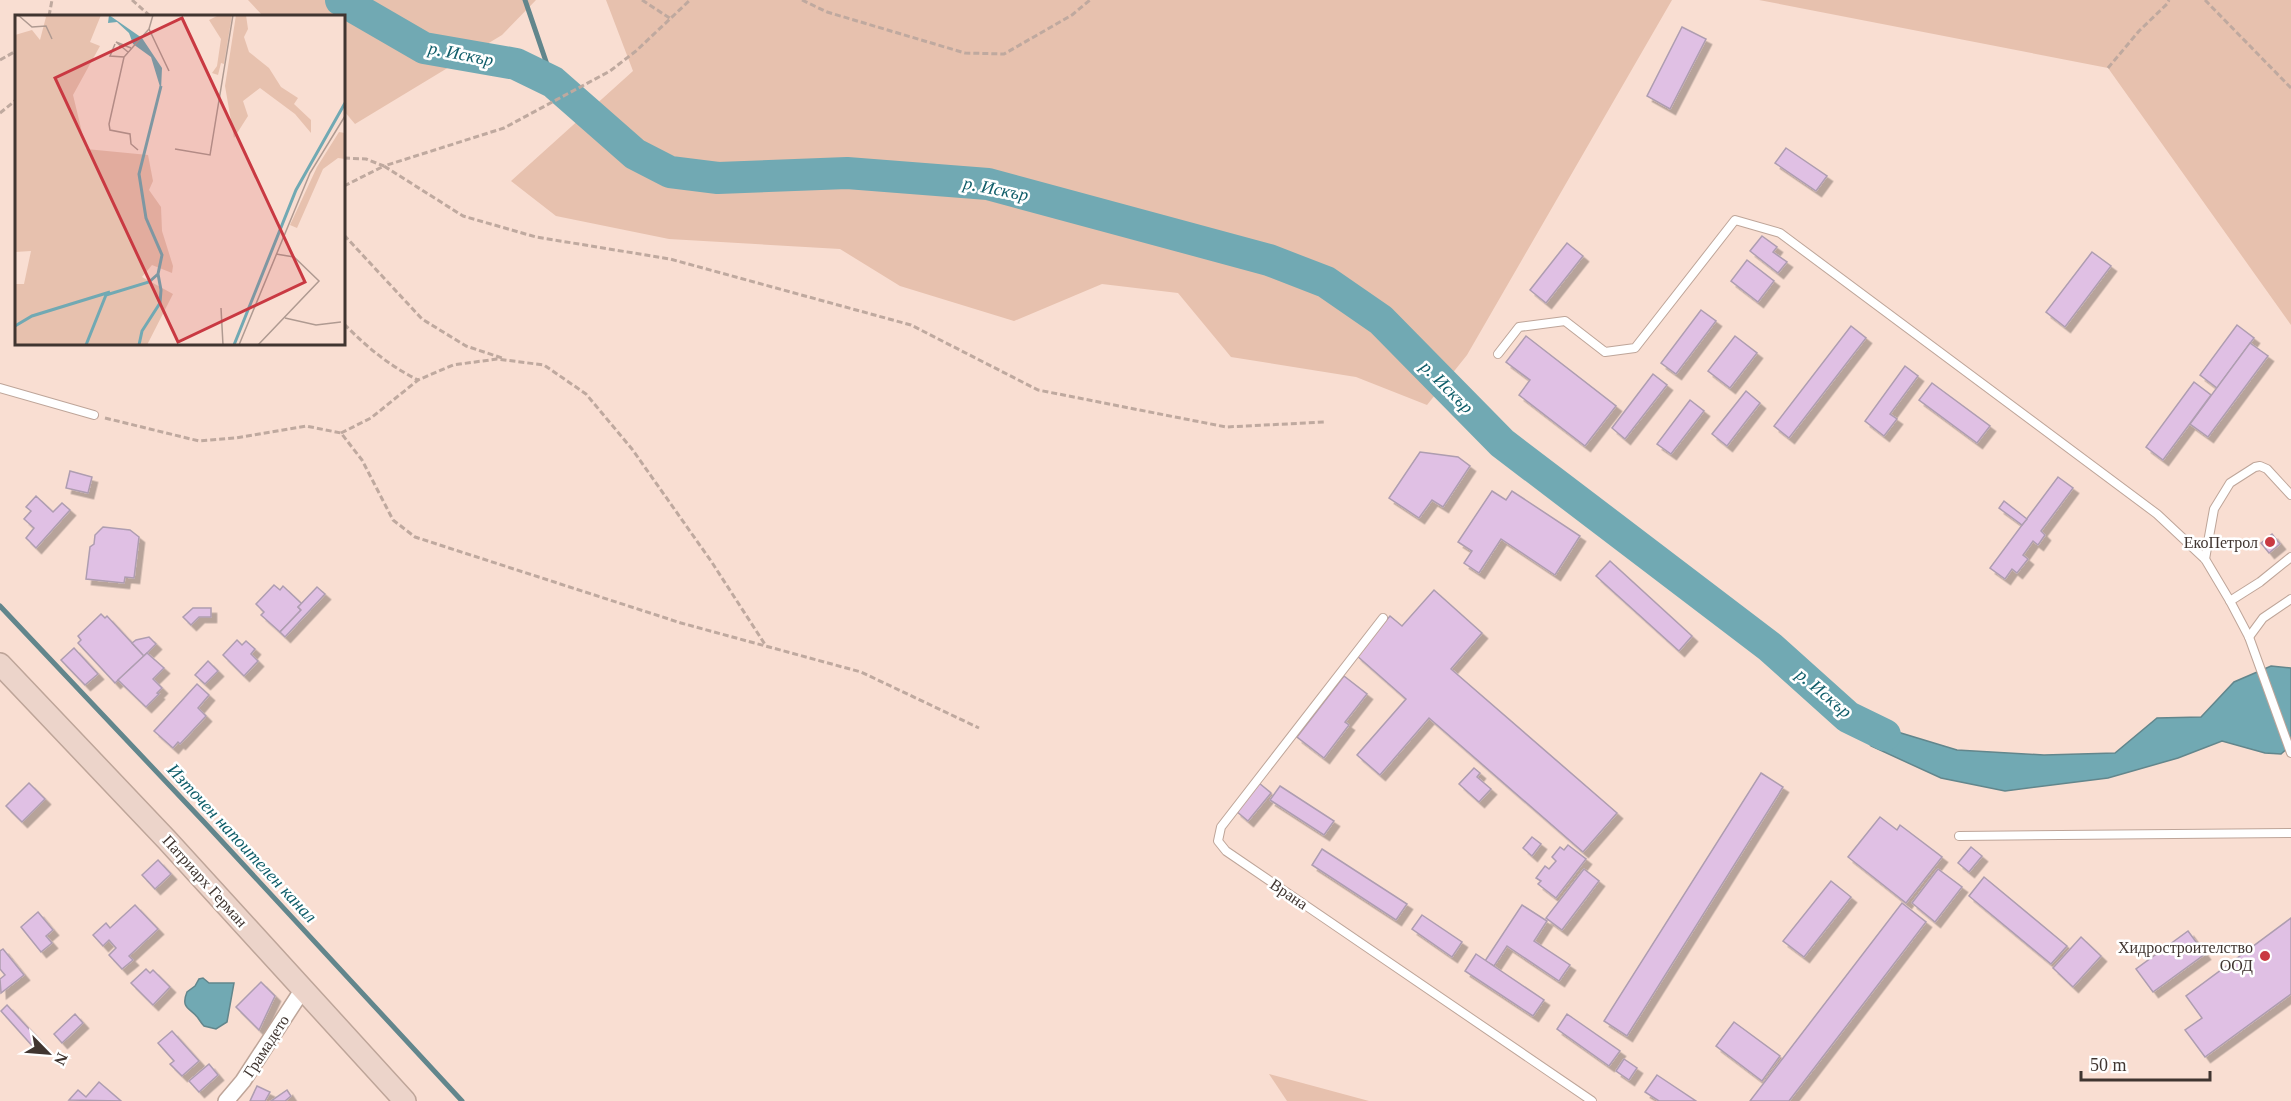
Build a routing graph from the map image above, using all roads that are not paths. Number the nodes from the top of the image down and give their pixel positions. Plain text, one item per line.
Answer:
1 (1498, 354) dead end
2 (0, 388) edge
3 (94, 415) road end
4 (2291, 495) edge
5 (2291, 557) edge
6 (2205, 559) junction
7 (2291, 599) edge
8 (2230, 602) junction
9 (1383, 618) dead end
10 (2249, 637) junction
11 (0, 664) edge
12 (2291, 753) edge
13 (2291, 833) edge
14 (1959, 836) dead end
15 (303, 989) junction
16 (226, 1101) edge
17 (405, 1101) edge
18 (1592, 1101) edge

1 - 6 lane
2 - 3 lane
4 - 6 lane
5 - 8 lane
6 - 8 lane
7 - 10 lane
8 - 10 lane
9 - 18 lane, Врана
10 - 12 lane
11 - 15 street, Патриарх Герман
13 - 14 lane
15 - 16 street, Грамадето
15 - 17 street, Патриарх Герман

